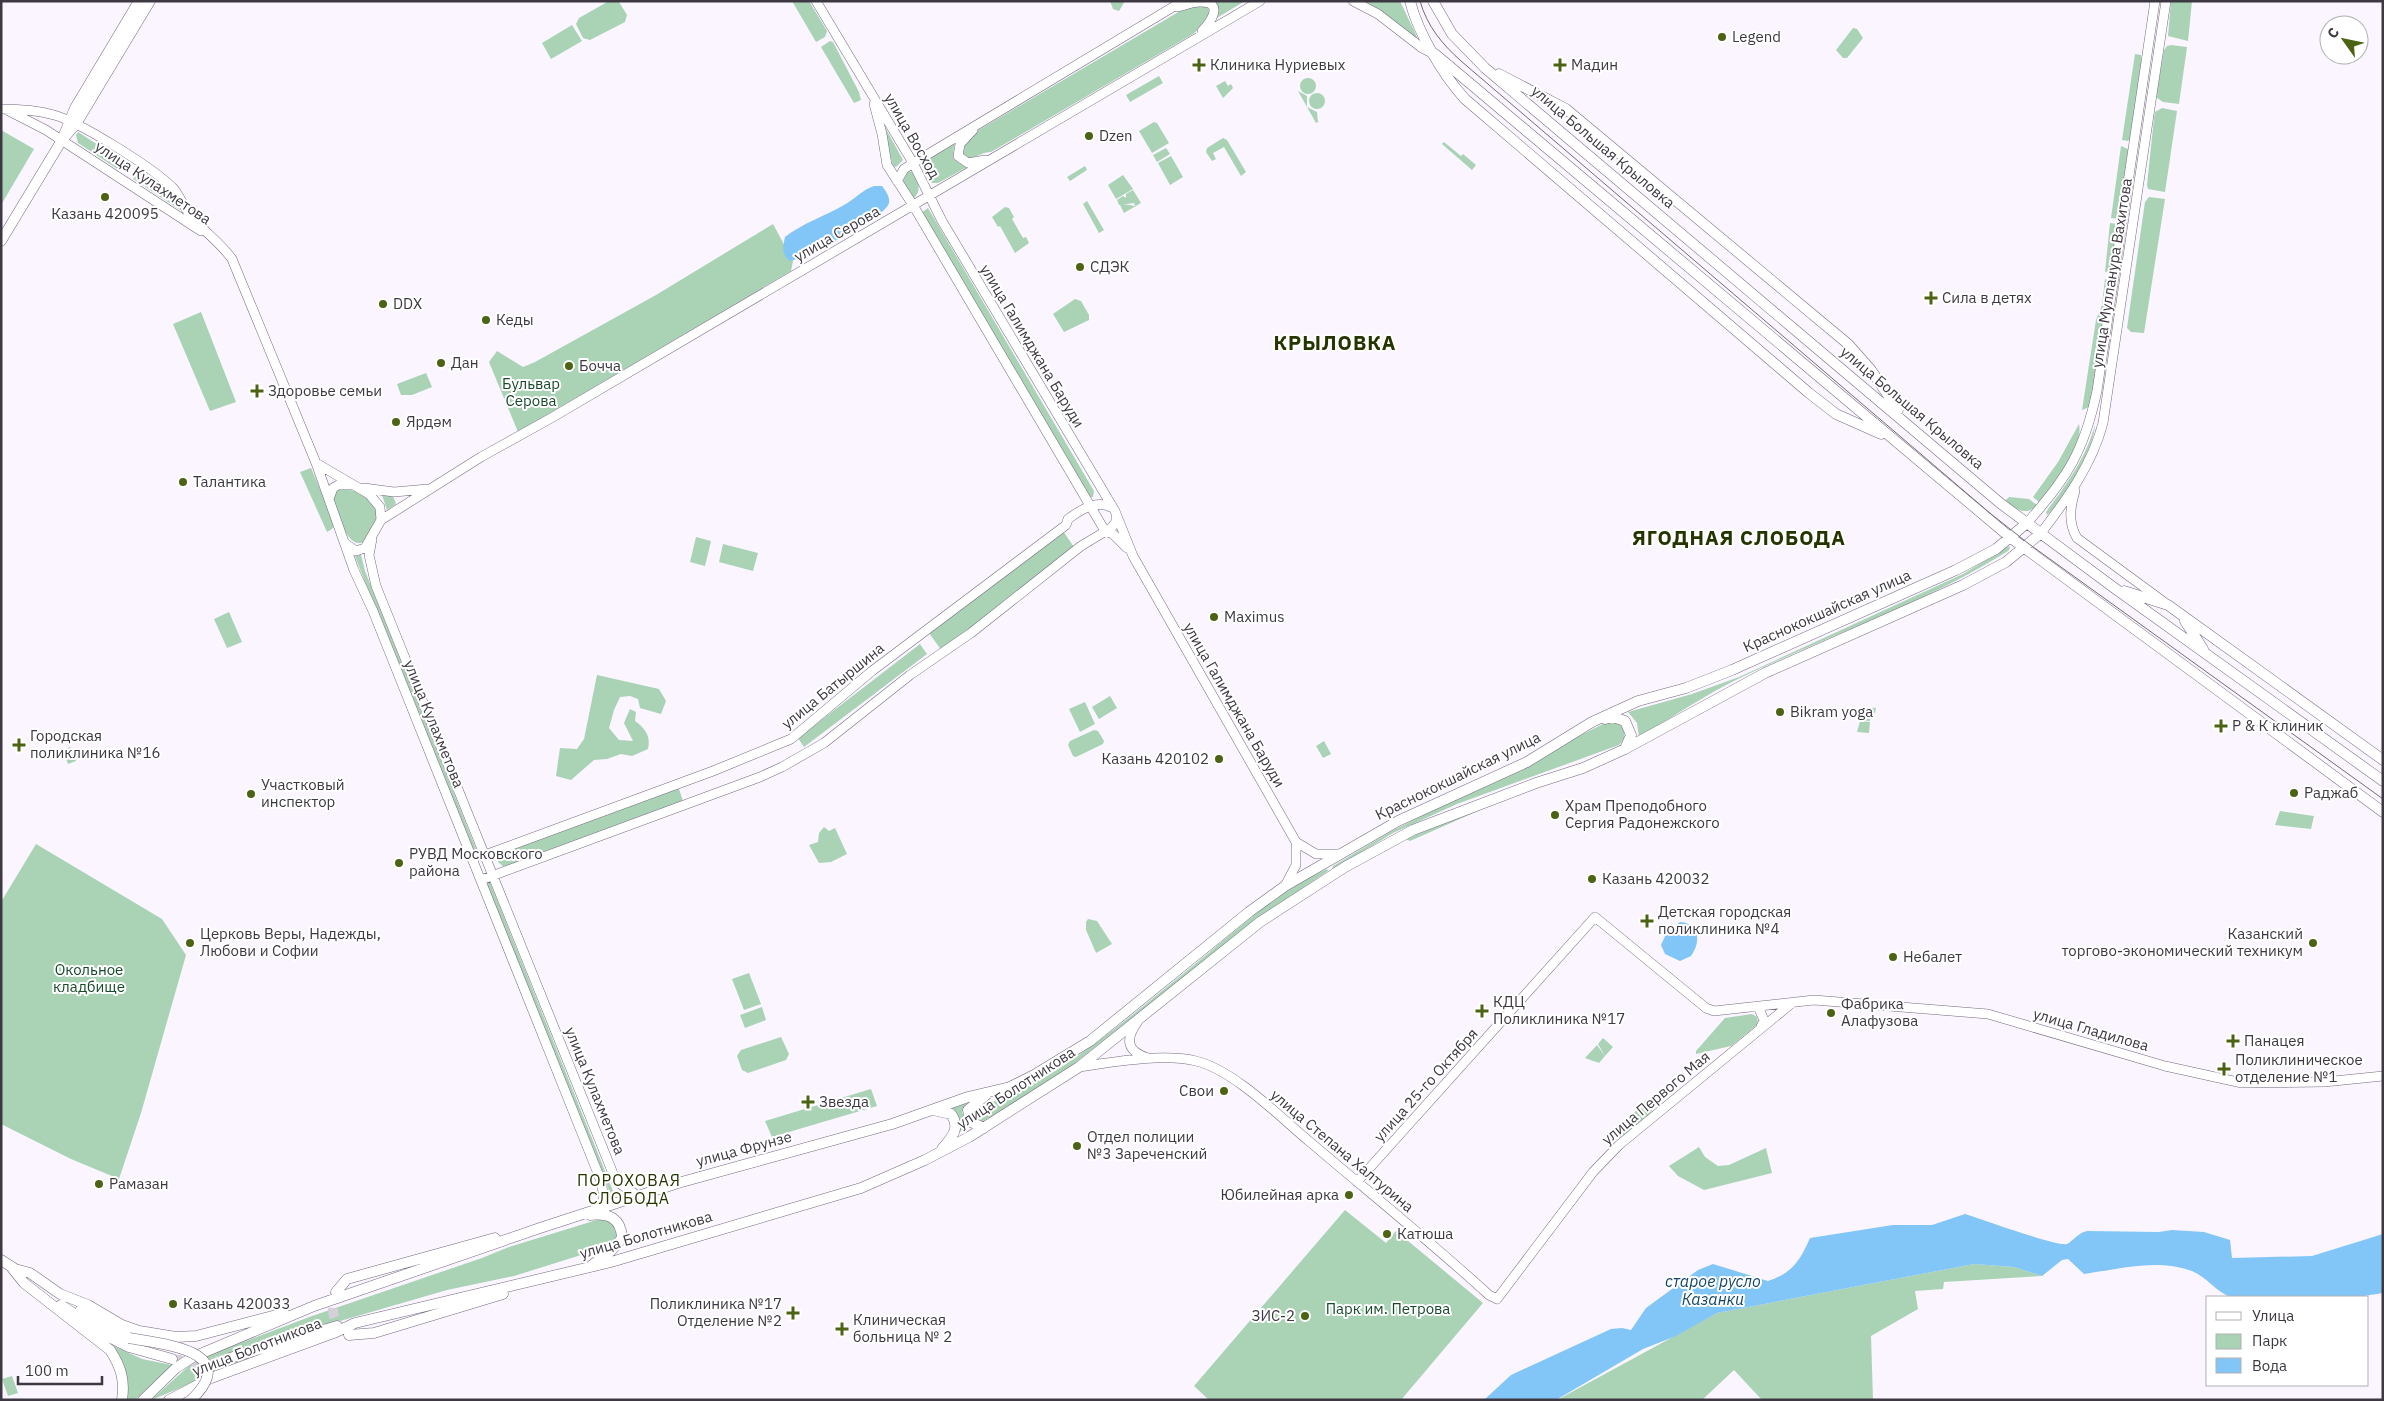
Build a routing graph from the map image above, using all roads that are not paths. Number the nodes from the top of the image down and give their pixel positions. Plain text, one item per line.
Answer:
1 (140, 1) edge
2 (150, 1) edge
3 (816, 1) edge
4 (1183, 1) edge
5 (1353, 1) edge
6 (1410, 1) edge
7 (1433, 1) edge
8 (2156, 1) edge
9 (2166, 1) edge
10 (1260, 2) edge
11 (1174, 7) junction
12 (1193, 40) junction
13 (1435, 54) junction
14 (1485, 68) junction
15 (869, 90) junction
16 (3, 109) edge
17 (980, 122) junction
18 (72, 123) junction
19 (62, 140) junction
20 (1000, 156) junction
21 (913, 163) junction
22 (897, 182) junction
23 (930, 196) junction
24 (913, 205) junction
25 (1, 241) edge
26 (227, 251) junction
27 (1904, 419) junction
28 (1889, 438) junction
29 (316, 463) junction
30 (2077, 483) junction
31 (356, 487) junction
32 (428, 489) junction
33 (329, 499) junction
34 (1092, 506) junction
35 (1115, 512) junction
36 (381, 520) junction
37 (2027, 523) junction
38 (1105, 531) junction
39 (2041, 533) junction
40 (2011, 538) junction
41 (372, 539) junction
42 (346, 544) junction
43 (2024, 549) junction
44 (1133, 556) junction
45 (2113, 588) junction
46 (2168, 605) junction
47 (2182, 615) junction
48 (2206, 654) junction
49 (1592, 722) junction
50 (1625, 749) junction
51 (2383, 760) edge
52 (2379, 779) edge
53 (2383, 812) edge
54 (1296, 842) junction
55 (1338, 854) junction
56 (486, 855) junction
57 (472, 857) junction
58 (494, 875) junction
59 (481, 880) junction
60 (1285, 886) junction
61 (1595, 917) joint
62 (1792, 1002) junction
63 (1758, 1006) junction
64 (1141, 1017) junction
65 (1760, 1029) junction
66 (1090, 1041) joint
67 (1108, 1044) joint
68 (1153, 1059) junction
69 (1079, 1067) junction
70 (2383, 1076) edge
71 (989, 1093) junction
72 (932, 1110) junction
73 (984, 1128) junction
74 (938, 1153) junction
75 (1357, 1182) junction
76 (638, 1196) junction
77 (598, 1209) junction
78 (580, 1216) junction
79 (540, 1228) junction
80 (6, 1263) edge
81 (589, 1267) junction
82 (553, 1277) junction
83 (336, 1292) dead end
84 (60, 1294) junction
85 (40, 1295) junction
86 (1497, 1299) joint
87 (314, 1306) junction
88 (355, 1323) junction
89 (349, 1335) dead end
90 (230, 1358) tunnel mouth
91 (172, 1360) tunnel mouth
92 (122, 1400) edge
93 (143, 1400) edge
94 (169, 1400) edge
95 (191, 1400) edge

1 - 18 main road
2 - 18 main road
3 - 15 street, улица Восход
4 - 11 street
5 - 13 street
6 - 13 main road
7 - 14 main road, улица Большая Крыловка
8 - 37 street, улица Мулланура Вахитова
9 - 30 street, улица Мулланура Вахитова
10 - 12 street, улица Серова
11 - 12 street
11 - 17 street
12 - 20 street, улица Серова
13 - 28 main road
13 - 28 main road
14 - 27 main road, улица Большая Крыловка
14 - 27 main road
15 - 21 street, улица Восход
15 - 22 street, улица Восход
16 - 18 street, улица Кулахметова
16 - 19 street, улица Кулахметова
17 - 20 street
17 - 21 street
18 - 19 main road
18 - 26 street, улица Кулахметова
19 - 25 main road
19 - 26 street, улица Кулахметова
20 - 23 street, улица Серова
21 - 22 street
21 - 23 street, улица Восход
22 - 24 street, улица Восход
23 - 24 street, улица Серова
23 - 35 street, улица Галимджана Баруди
24 - 32 street, улица Серова
24 - 34 street, улица Галимджана Баруди
26 - 29 street, улица Кулахметова
27 - 37 main road, улица Большая Крыловка
28 - 40 main road
29 - 31 street
29 - 33 street, улица Кулахметова
30 - 39 street, улица Мулланура Вахитова
30 - 46 street
31 - 32 street, улица Серова
31 - 33 street
31 - 36 street
32 - 36 street, улица Серова
33 - 42 street, улица Кулахметова
34 - 35 street
34 - 38 street, улица Галимджана Баруди
34 - 56 street, улица Батыршина
35 - 38 street
35 - 44 street, улица Галимджана Баруди
36 - 41 street
37 - 39 main road, улица Большая Крыловка
37 - 40 main road, Краснококшайская улица
38 - 44 street
38 - 58 street
39 - 43 main road, Краснококшайская улица
39 - 45 main road, улица Большая Крыловка
40 - 43 main road
40 - 49 main road, Краснококшайская улица
41 - 42 street
41 - 56 street, улица Кулахметова
42 - 57 street, улица Кулахметова
43 - 50 main road, Краснококшайская улица
43 - 53 main road
44 - 54 street, улица Галимджана Баруди
45 - 46 main road
45 - 48 main road, улица Большая Крыловка
46 - 47 main road
47 - 48 main road
47 - 51 main road
48 - 52 main road, улица Большая Крыловка
49 - 50 main road
49 - 55 main road, Краснококшайская улица
50 - 64 main road, Краснококшайская улица
54 - 55 street
54 - 60 street
55 - 60 main road, Краснококшайская улица
56 - 57 street, улица Батыршина
56 - 58 street, улица Кулахметова
57 - 59 street, улица Кулахметова
58 - 59 street
58 - 76 street, улица Кулахметова
59 - 77 street, улица Кулахметова
60 - 66 main road, Краснококшайская улица
61 - 63 street, улица Гладилова
61 - 75 street, улица 25-го Октября
62 - 63 street, улица Гладилова
62 - 65 street, улица Первого Мая
62 - 70 street, улица Гладилова
63 - 65 street
64 - 67 main road, Краснококшайская улица
64 - 68 street, улица Степана Халтурина
65 - 86 street, улица Первого Мая
66 - 71 main road, улица Фрунзе
67 - 69 main road, улица Болотникова
68 - 69 street, улица Степана Халтурина
68 - 75 street, улица Степана Халтурина
69 - 73 main road, улица Болотникова
71 - 72 main road, улица Фрунзе
71 - 73 main road
72 - 74 main road
72 - 76 main road, улица Фрунзе
73 - 74 main road, улица Болотникова
74 - 81 main road, улица Болотникова
75 - 86 street, улица Степана Халтурина
76 - 77 main road, улица Фрунзе
77 - 78 main road, улица Фрунзе
78 - 79 main road, улица Фрунзе
78 - 81 main road
79 - 83 main road
79 - 87 main road, улица Фрунзе
80 - 84 main road
80 - 85 main road
81 - 82 main road, улица Болотникова
82 - 88 main road, улица Болотникова
82 - 89 main road
84 - 87 main road
84 - 95 main road, bridge
85 - 91 main road
85 - 92 main road
87 - 93 main road
88 - 90 main road
88 - 94 main road, улица Болотникова

